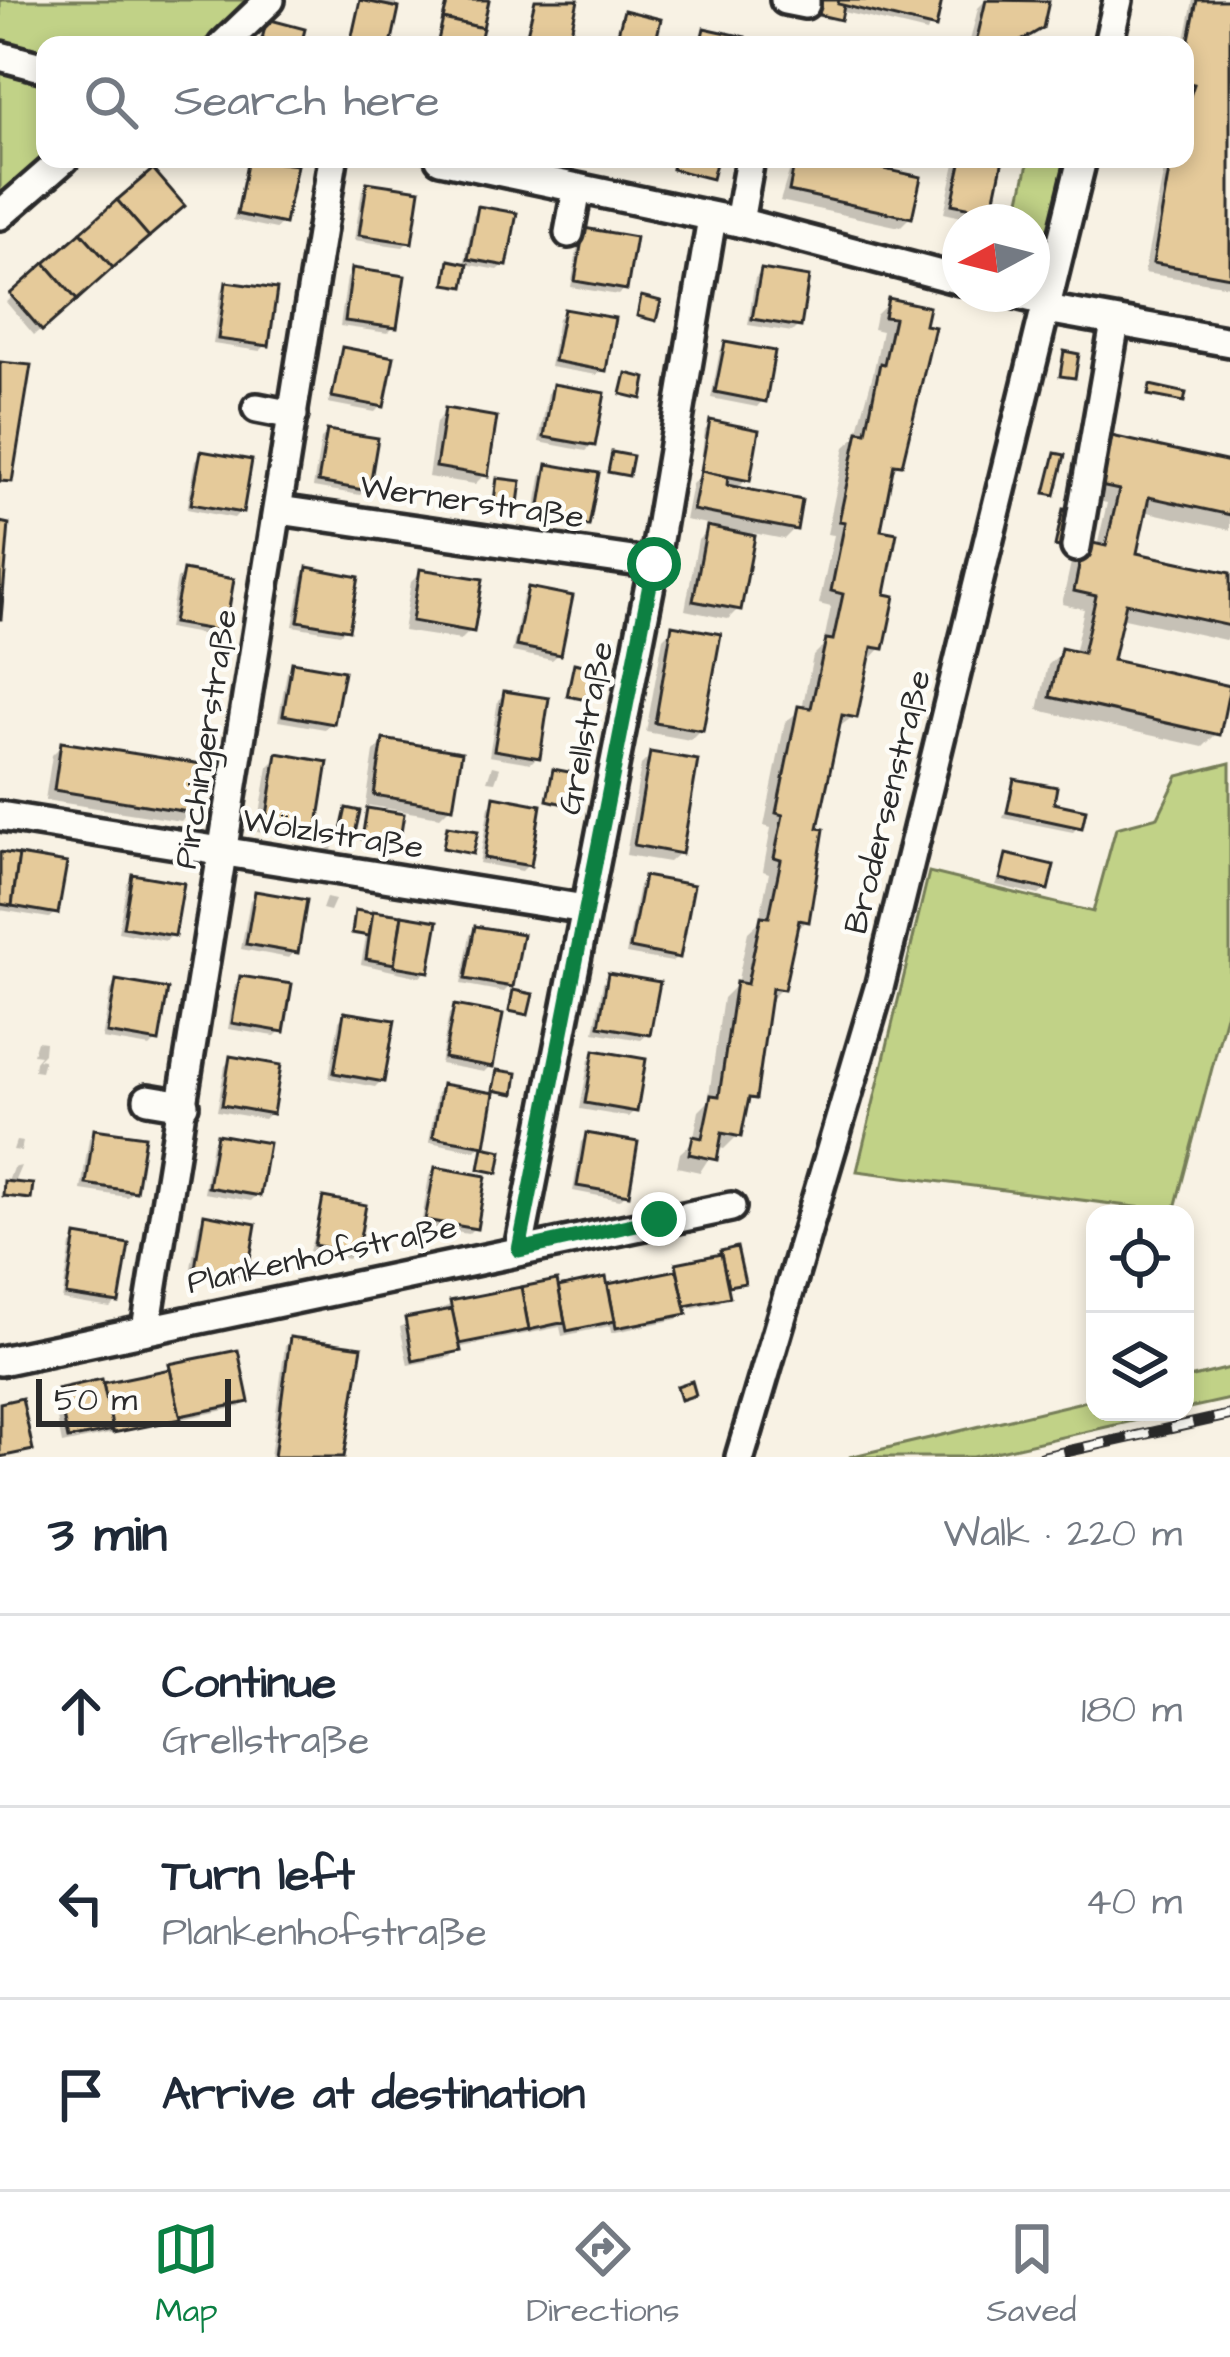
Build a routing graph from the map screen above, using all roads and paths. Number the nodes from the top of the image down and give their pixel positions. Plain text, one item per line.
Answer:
1 (270, 0) edge
2 (785, 0) edge
3 (806, 0) edge
4 (1118, 0) edge
5 (235, 36) edge
6 (1110, 36) edge
7 (0, 56) edge
8 (36, 66) edge
9 (54, 168) edge
10 (332, 168) edge
11 (481, 168) edge
12 (746, 168) edge
13 (1080, 168) edge
14 (577, 189) junction
15 (0, 215) edge
16 (726, 220) junction
17 (569, 233) dead end
18 (942, 275) edge
19 (1050, 297) edge
20 (1050, 307) edge
21 (1047, 312) edge
22 (1115, 323) junction
23 (1230, 342) edge
24 (257, 408) dead end
25 (293, 416) junction
26 (279, 510) junction
27 (1076, 548) dead end
28 (654, 564) junction
29 (0, 815) edge
30 (223, 853) junction
31 (585, 909) junction
32 (148, 1099) dead end
33 (184, 1105) junction
34 (731, 1207) dead end
35 (519, 1250) junction
36 (146, 1330) junction
37 (0, 1361) edge
38 (740, 1457) edge

1 - 5 street
2 - 3 street
4 - 6 street
7 - 8 street
9 - 15 street
10 - 25 street, Pirchingerstraße
11 - 14 street
12 - 16 street, Grellstraße
13 - 19 street, Brodersenstraße
14 - 16 street
14 - 17 street
16 - 18 street
16 - 28 street, Grellstraße
20 - 22 street
21 - 38 street, Brodersenstraße
22 - 23 street
22 - 27 street
24 - 25 street
25 - 26 street, Pirchingerstraße
26 - 28 street, Wernerstraße
26 - 30 street, Pirchingerstraße
28 - 31 street, Grellstraße
29 - 30 street, Wölzlstraße
30 - 31 street, Wölzlstraße
30 - 33 street, Pirchingerstraße
31 - 35 street, Grellstraße
32 - 33 street
33 - 36 street, Pirchingerstraße
34 - 35 street, Plankenhofstraße
35 - 36 street, Plankenhofstraße
36 - 37 street, Plankenhofstraße

